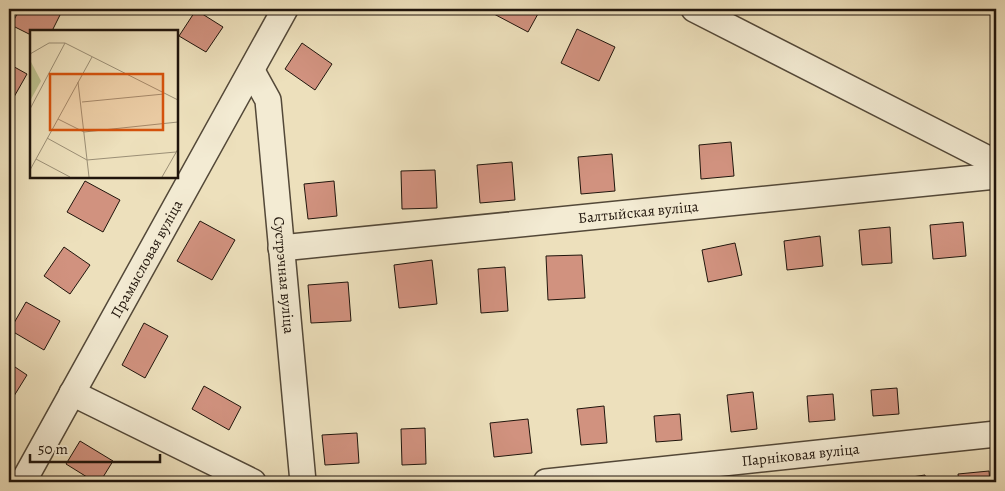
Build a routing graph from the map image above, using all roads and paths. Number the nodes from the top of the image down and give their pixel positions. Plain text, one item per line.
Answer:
1 (284, 9) edge
2 (694, 9) edge
3 (252, 71) junction
4 (996, 163) edge
5 (996, 176) edge
6 (281, 248) junction
7 (72, 393) junction
8 (996, 434) edge
9 (23, 482) edge
10 (253, 482) edge
11 (303, 482) edge
12 (546, 482) edge

1 - 3 street, Прамысловая вуліца
2 - 4 street
3 - 6 street, Сустрэчная вуліца
3 - 7 street, Прамысловая вуліца
5 - 6 street, Балтыйская вуліца
6 - 11 street, Сустрэчная вуліца
7 - 9 street, Прамысловая вуліца
7 - 10 street
8 - 12 street, Парніковая вуліца

